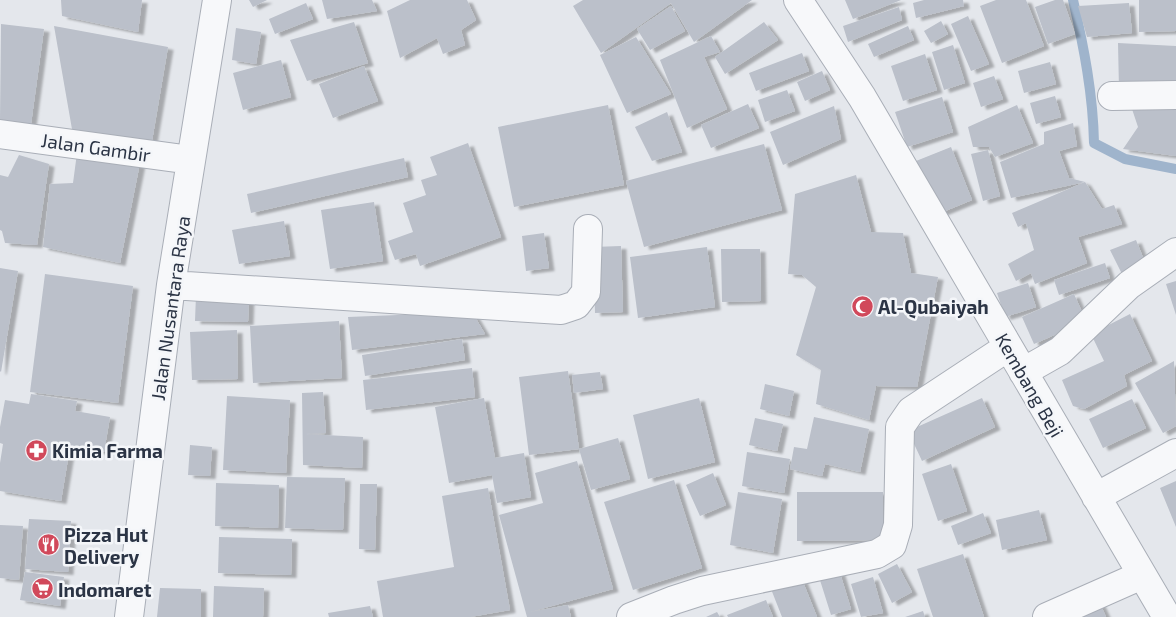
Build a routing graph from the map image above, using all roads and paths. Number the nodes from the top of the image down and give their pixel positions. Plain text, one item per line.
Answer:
1 (217, 0) edge
2 (798, 0) edge
3 (1112, 96) dead end
4 (1176, 96) edge
5 (0, 134) edge
6 (191, 160) junction
7 (588, 229) dead end
8 (1176, 252) edge
9 (171, 285) junction
10 (1008, 347) junction
11 (1023, 372) junction
12 (1176, 453) edge
13 (1096, 497) junction
14 (1142, 576) junction
15 (129, 617) edge
16 (631, 617) edge
17 (1047, 617) edge
18 (1167, 617) edge

1 - 6 street, Jalan Nusantara Raya
2 - 10 street, Kembang Beji
3 - 4 street
5 - 6 street, Jalan Gambir
6 - 9 street, Jalan Nusantara Raya
7 - 9 street
8 - 11 street
9 - 15 street, Jalan Nusantara Raya
10 - 11 street, Kembang Beji
10 - 16 street
11 - 13 street, Kembang Beji
12 - 13 street
13 - 14 street, Kembang Beji
14 - 17 street
14 - 18 street, Kembang Beji

